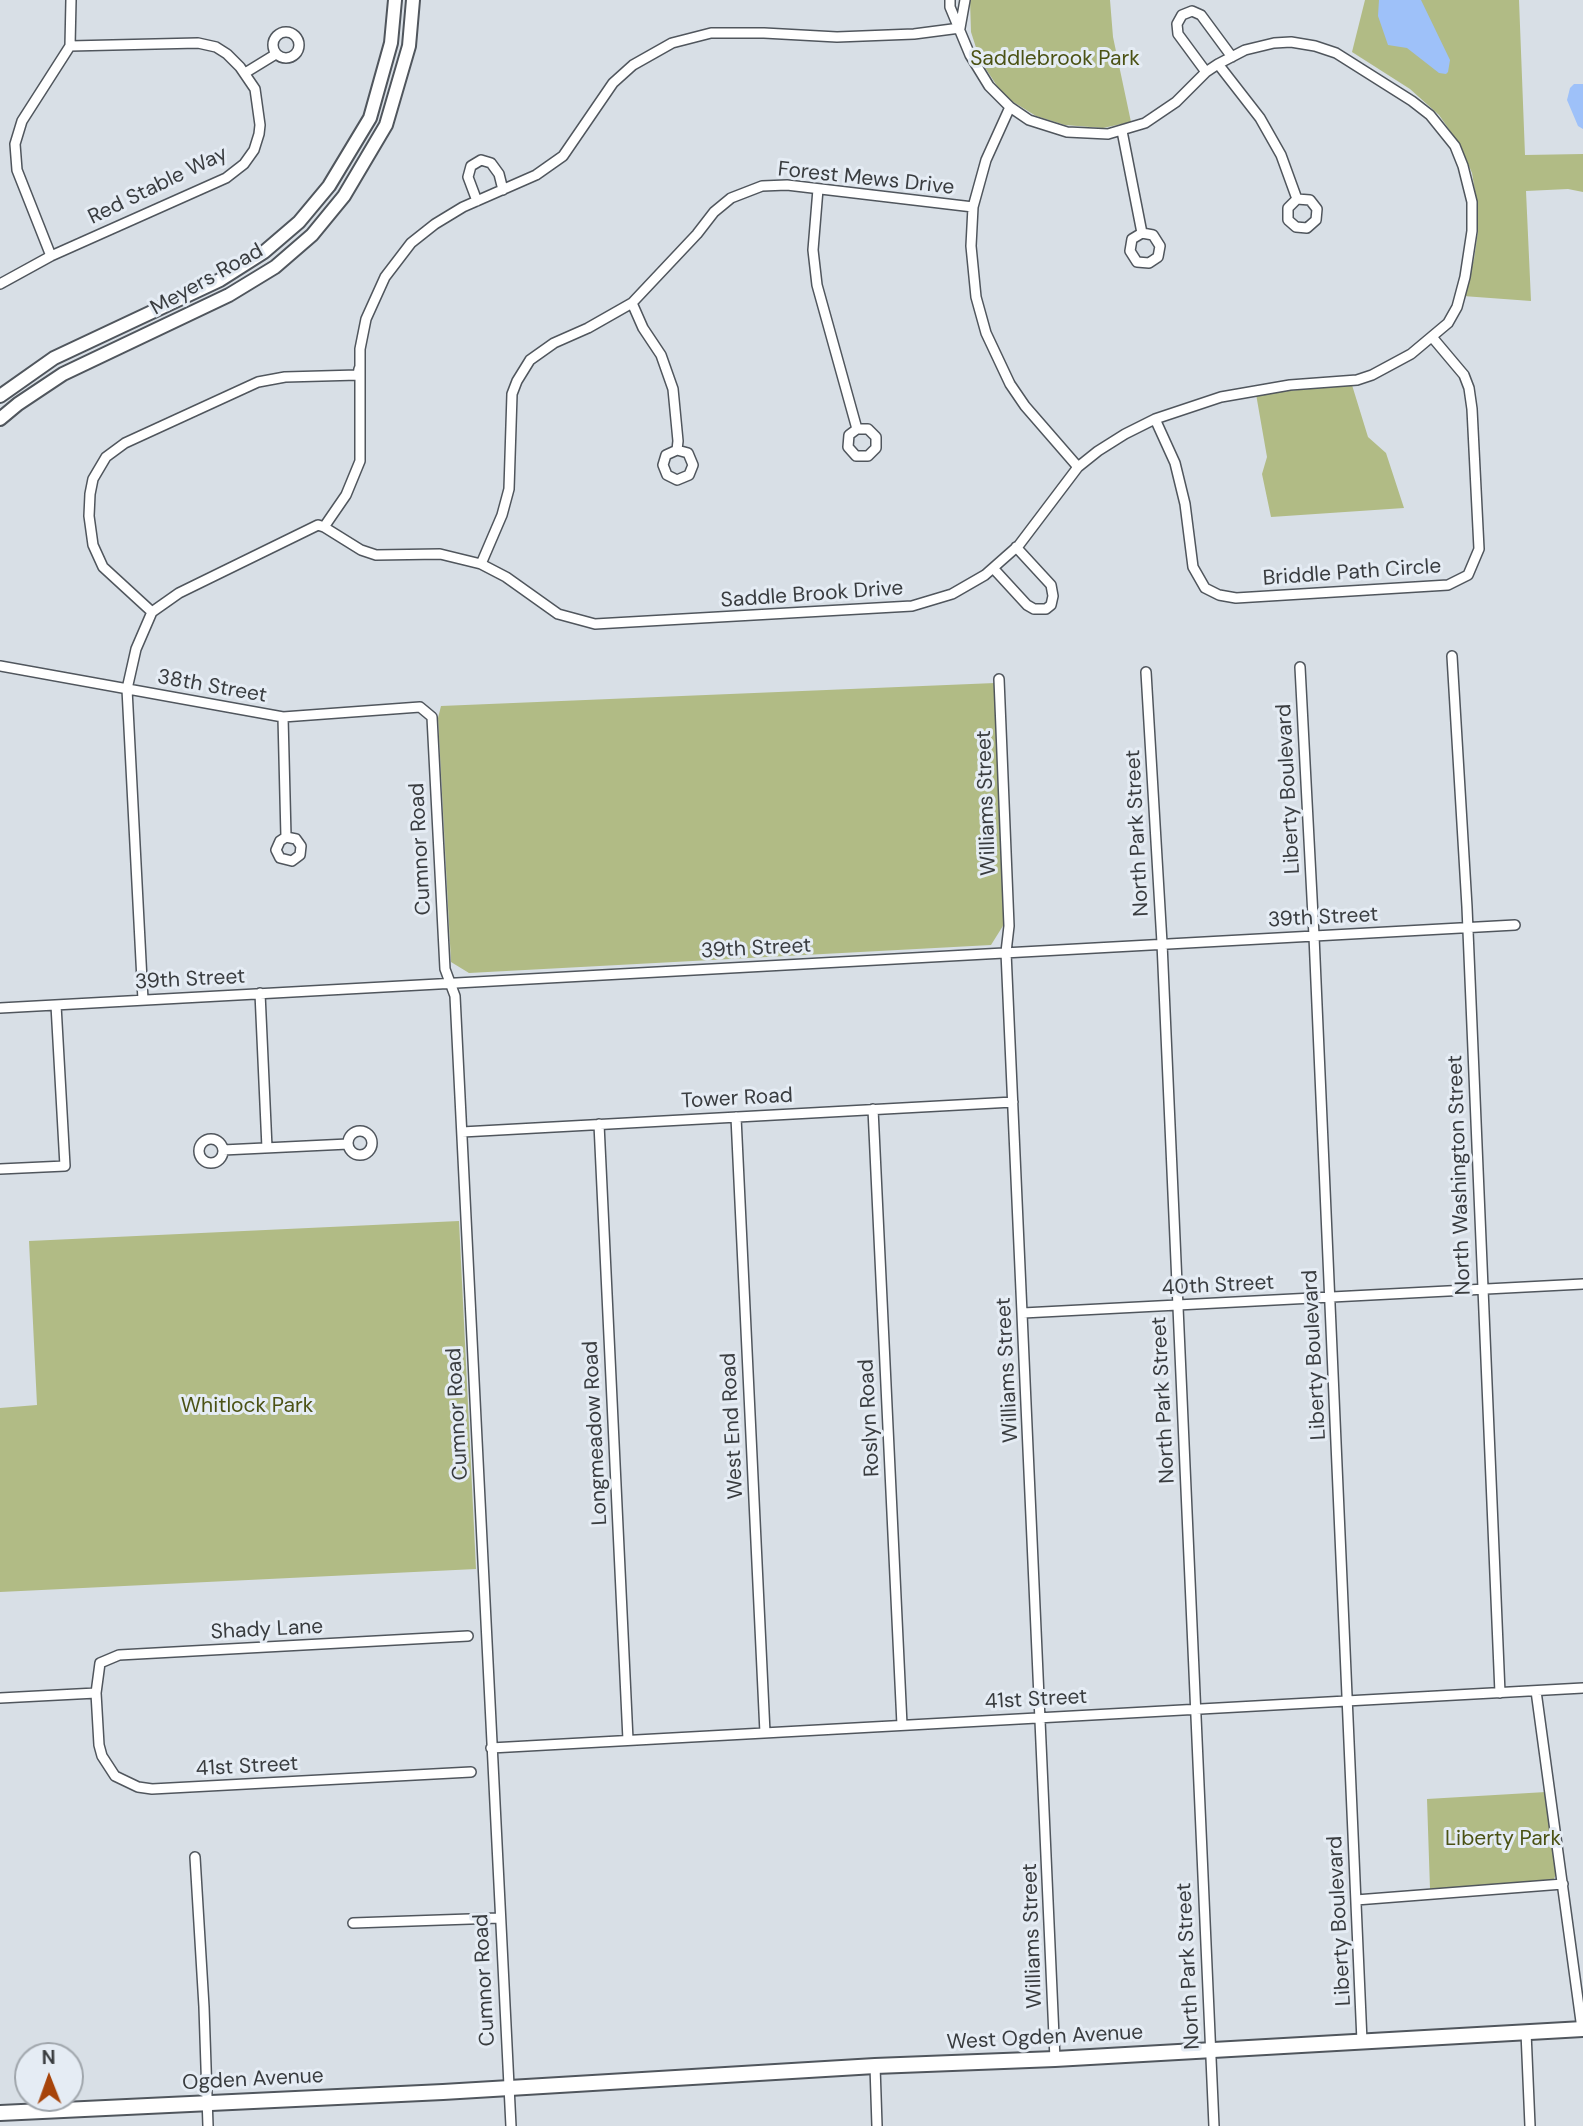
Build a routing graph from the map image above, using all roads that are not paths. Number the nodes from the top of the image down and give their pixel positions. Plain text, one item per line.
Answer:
1 (71, 0) edge
2 (395, 0) edge
3 (413, 0) edge
4 (950, 0) edge
5 (965, 0) edge
6 (960, 28) junction
7 (70, 46) junction
8 (276, 54) dead end
9 (1232, 57) junction
10 (1218, 64) junction
11 (1206, 72) junction
12 (245, 74) junction
13 (1010, 107) junction
14 (1122, 131) junction
15 (818, 189) junction
16 (503, 190) junction
17 (1297, 199) dead end
18 (477, 201) junction
19 (973, 208) junction
20 (1142, 233) dead end
21 (51, 256) junction
22 (0, 284) edge
23 (632, 303) junction
24 (1432, 337) junction
25 (358, 375) junction
26 (0, 396) edge
27 (0, 419) edge
28 (1155, 419) junction
29 (857, 429) dead end
30 (677, 450) dead end
31 (1078, 467) junction
32 (324, 527) junction
33 (1016, 547) junction
34 (481, 564) junction
35 (993, 568) junction
36 (152, 612) junction
37 (1452, 656) dead end
38 (0, 666) edge
39 (1300, 667) dead end
40 (1146, 672) dead end
41 (999, 679) dead end
42 (127, 689) junction
43 (420, 707) joint
44 (283, 717) junction
45 (286, 837) dead end
46 (1515, 925) dead end
47 (1466, 928) junction
48 (1314, 936) junction
49 (1162, 943) junction
50 (1006, 952) junction
51 (449, 983) junction
52 (260, 993) junction
53 (143, 1000) junction
54 (56, 1005) junction
55 (0, 1008) edge
56 (1013, 1102) junction
57 (873, 1109) junction
58 (736, 1117) junction
59 (599, 1124) junction
60 (462, 1132) junction
61 (348, 1144) dead end
62 (267, 1148) junction
63 (223, 1150) dead end
64 (0, 1169) edge
65 (1583, 1284) edge
66 (1482, 1290) junction
67 (1330, 1298) junction
68 (1177, 1306) junction
69 (1023, 1313) junction
70 (468, 1636) dead end
71 (1583, 1688) edge
72 (1536, 1691) junction
73 (96, 1693) junction
74 (1500, 1693) junction
75 (0, 1698) edge
76 (1348, 1701) junction
77 (1195, 1709) junction
78 (1041, 1717) junction
79 (902, 1726) junction
80 (765, 1733) junction
81 (628, 1741) junction
82 (491, 1748) junction
83 (471, 1772) dead end
84 (195, 1857) dead end
85 (1563, 1884) junction
86 (1356, 1900) junction
87 (499, 1918) junction
88 (353, 1923) dead end
89 (1582, 2029) edge
90 (1525, 2032) junction
91 (1362, 2041) junction
92 (1211, 2050) junction
93 (1055, 2059) junction
94 (875, 2066) junction
95 (509, 2088) junction
96 (207, 2104) junction
97 (0, 2113) edge
98 (208, 2126) edge
99 (511, 2126) edge
100 (877, 2126) edge
101 (1214, 2126) edge
102 (1530, 2126) edge

1 - 7 street
2 - 26 street, Meyers Road
3 - 27 street, Meyers Road
4 - 6 street, Saddle Brook Drive
5 - 6 street
6 - 13 street, Saddle Brook Drive
6 - 16 street
7 - 12 street, Red Stable Way
7 - 21 street
8 - 12 street
9 - 10 street, Saddle Brook Drive
9 - 11 street
9 - 24 street, Saddle Brook Drive
10 - 11 street, Saddle Brook Drive
10 - 17 street
11 - 14 street, Saddle Brook Drive
12 - 21 street, Red Stable Way
13 - 14 street, Saddle Brook Drive
13 - 19 street
14 - 20 street
15 - 19 street, Forest Mews Drive
15 - 23 street, Forest Mews Drive
15 - 29 street
16 - 18 street
16 - 18 street
18 - 25 street
19 - 31 street
21 - 22 street, Red Stable Way
23 - 30 street
23 - 34 street, Forest Mews Drive
24 - 28 street, Saddle Brook Drive
24 - 28 street, Briddle Path Circle
25 - 32 street
25 - 36 street
28 - 31 street, Saddle Brook Drive
31 - 33 street, Saddle Brook Drive
32 - 34 street, Saddle Brook Drive
32 - 36 street
33 - 35 street, Saddle Brook Drive
33 - 35 street
34 - 35 street, Saddle Brook Drive
36 - 42 street
37 - 47 street, North Washington Street
38 - 42 street, 38th Street
39 - 48 street, Liberty Boulevard
40 - 49 street, North Park Street
41 - 50 street, Williams Street
42 - 44 street, 38th Street
42 - 53 street
43 - 44 street, 38th Street
43 - 51 street, Cumnor Road
44 - 45 street
46 - 47 street, 39th Street
47 - 48 street, 39th Street
47 - 66 street, North Washington Street
48 - 49 street, 39th Street
48 - 67 street, Liberty Boulevard
49 - 50 street, 39th Street
49 - 68 street, North Park Street
50 - 51 street, 39th Street
50 - 56 street, Williams Street
51 - 52 street, 39th Street
51 - 60 street, Cumnor Road
52 - 53 street, 39th Street
52 - 62 street
53 - 54 street, 39th Street
54 - 55 street, 39th Street
54 - 64 street
56 - 57 street, Tower Road
56 - 69 street, Williams Street
57 - 58 street, Tower Road
57 - 79 street, Roslyn Road
58 - 59 street, Tower Road
58 - 80 street, West End Road
59 - 60 street, Tower Road
59 - 81 street, Longmeadow Road
60 - 82 street, Cumnor Road
61 - 62 street
62 - 63 street
65 - 66 street, 40th Street
66 - 67 street, 40th Street
66 - 74 street, North Washington Street
67 - 68 street, 40th Street
67 - 76 street, Liberty Boulevard
68 - 69 street, 40th Street
68 - 77 street, North Park Street
69 - 78 street, Williams Street
70 - 73 street, Shady Lane
71 - 72 street, 41st Street
72 - 74 street, 41st Street
72 - 85 street
73 - 75 street
73 - 83 street, 41st Street
74 - 76 street, 41st Street
76 - 77 street, 41st Street
76 - 86 street, Liberty Boulevard
77 - 78 street, 41st Street
77 - 92 street, North Park Street
78 - 79 street, 41st Street
78 - 93 street, Williams Street
79 - 80 street, 41st Street
80 - 81 street, 41st Street
81 - 82 street, 41st Street
82 - 87 street, Cumnor Road
84 - 96 street
85 - 86 street
85 - 89 street
86 - 91 street, Liberty Boulevard
87 - 88 street
87 - 95 street, Cumnor Road
89 - 90 main road, West Ogden Avenue
90 - 91 main road, West Ogden Avenue
90 - 102 street
91 - 92 main road, West Ogden Avenue
92 - 93 main road, West Ogden Avenue
92 - 101 street, North Park Street
93 - 94 main road, West Ogden Avenue
94 - 95 main road, West Ogden Avenue
94 - 100 street
95 - 96 main road, Ogden Avenue
95 - 99 street, Cumnor Road
96 - 97 main road, Ogden Avenue
96 - 98 street

